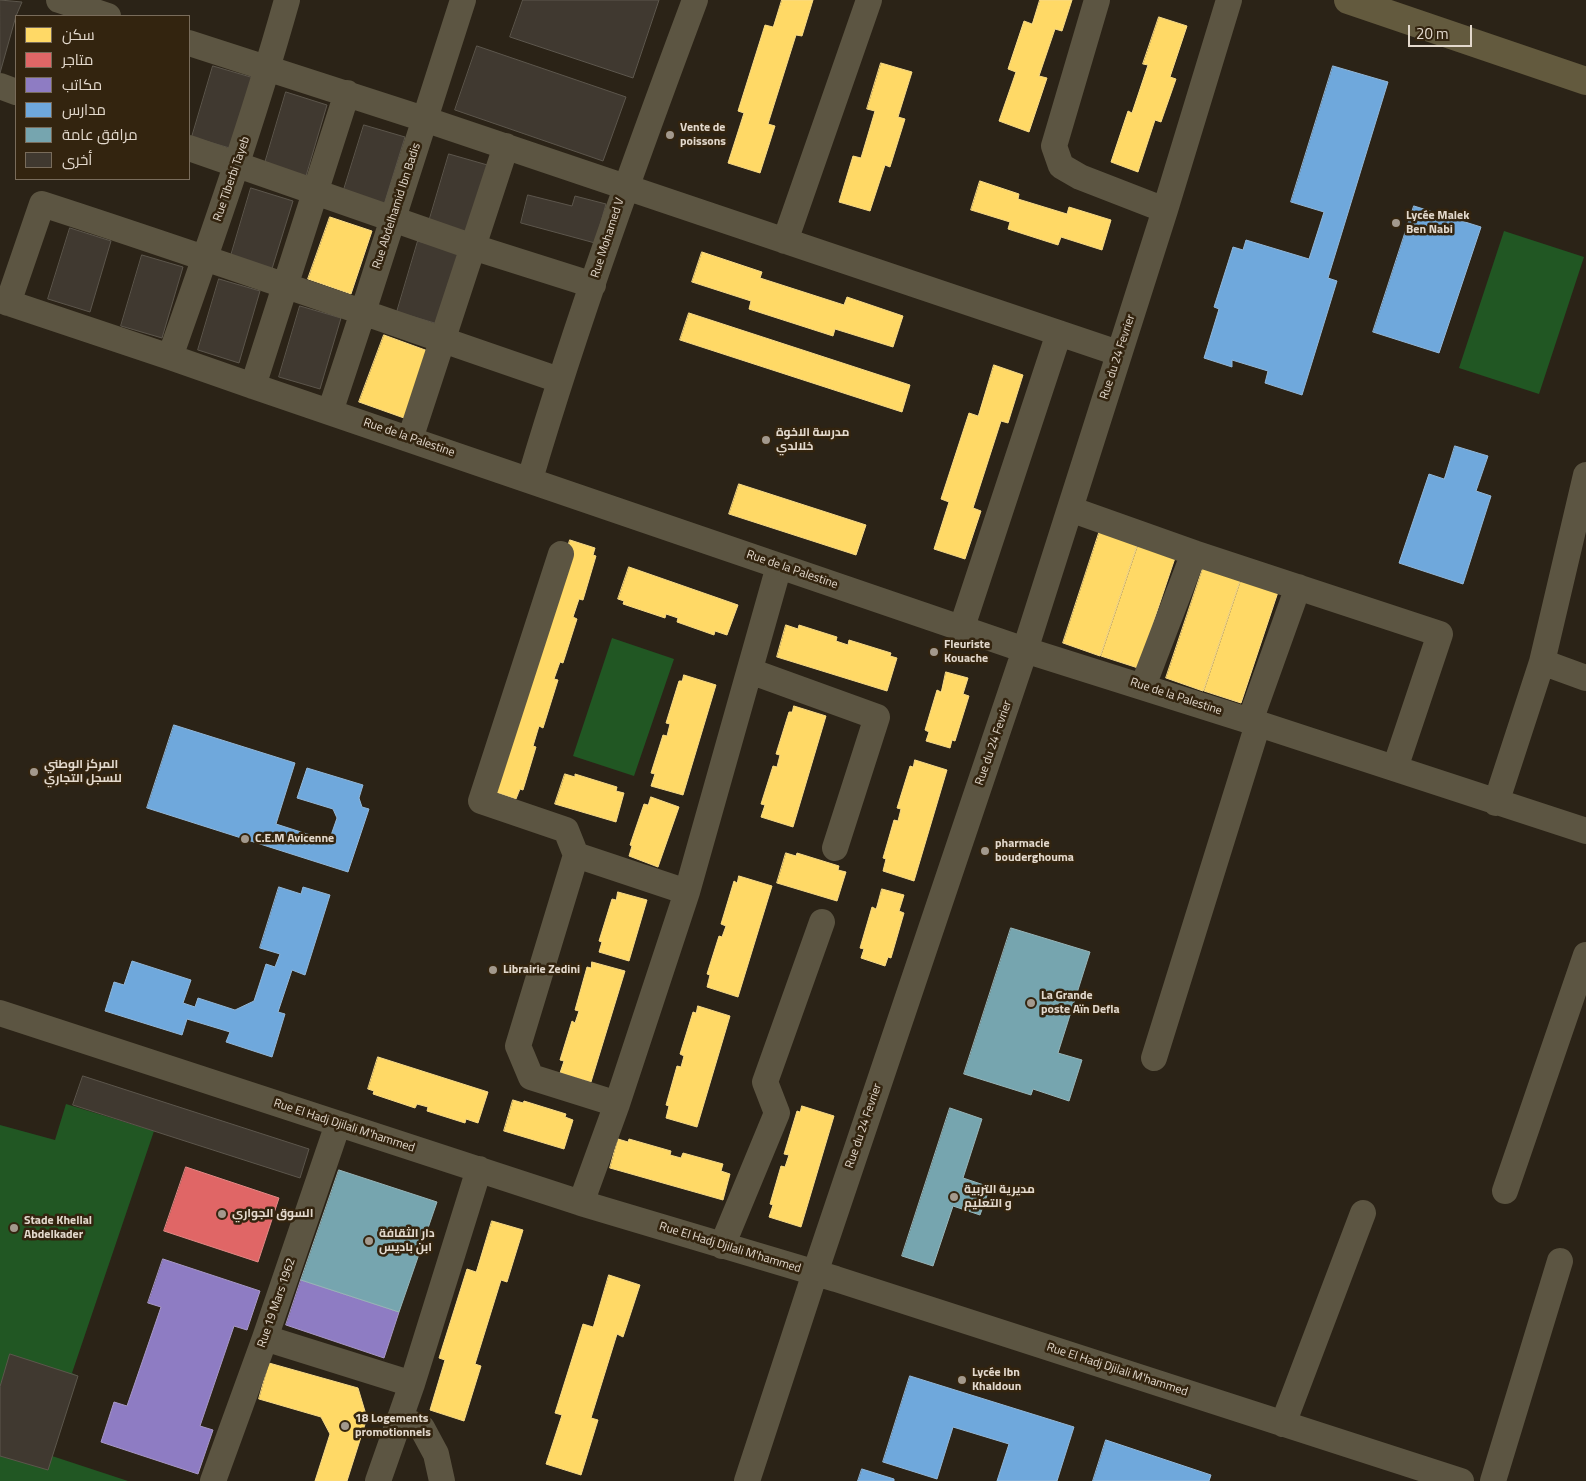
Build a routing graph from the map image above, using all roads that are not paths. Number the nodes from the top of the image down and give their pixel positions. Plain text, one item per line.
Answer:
1 (59, 0) edge
2 (287, 0) edge
3 (462, 0) edge
4 (695, 0) edge
5 (869, 0) edge
6 (1097, 0) edge
7 (1229, 0) edge
8 (1348, 0) edge
9 (105, 15) edge
10 (191, 51) edge
11 (268, 68) junction
12 (1586, 81) edge
13 (0, 86) edge
14 (15, 92) edge
15 (347, 93) junction
16 (424, 119) junction
17 (506, 146) junction
18 (190, 148) edge
19 (237, 165) junction
20 (625, 188) junction
21 (315, 193) junction
22 (1165, 210) junction
23 (392, 218) junction
24 (785, 242) junction
25 (473, 248) junction
26 (205, 257) junction
27 (593, 285) junction
28 (285, 286) junction
29 (4, 302) edge
30 (363, 312) junction
31 (1059, 333) junction
32 (443, 340) junction
33 (1118, 353) junction
34 (170, 356) junction
35 (559, 380) junction
36 (254, 386) junction
37 (330, 412) junction
38 (410, 439) junction
39 (1586, 475) edge
40 (530, 479) junction
41 (1070, 509) junction
42 (1194, 553) junction
43 (561, 554) dead end
44 (779, 566) junction
45 (1298, 587) junction
46 (962, 627) junction
47 (1025, 650) junction
48 (1542, 662) junction
49 (750, 671) junction
50 (1586, 678) edge
51 (1143, 686) junction
52 (1254, 722) junction
53 (1395, 768) junction
54 (1496, 803) junction
55 (1586, 831) edge
56 (835, 848) dead end
57 (576, 855) junction
58 (687, 892) junction
59 (822, 922) dead end
60 (1586, 955) edge
61 (0, 1013) edge
62 (1154, 1058) dead end
63 (617, 1104) junction
64 (338, 1124) junction
65 (479, 1169) junction
66 (1505, 1191) dead end
67 (581, 1203) junction
68 (1363, 1213) dead end
69 (722, 1246) junction
70 (1560, 1261) dead end
71 (814, 1273) junction
72 (265, 1338) junction
73 (412, 1384) junction
74 (400, 1418) junction
75 (1283, 1424) junction
76 (213, 1481) edge
77 (378, 1481) edge
78 (442, 1481) edge
79 (747, 1481) edge
80 (1461, 1481) edge
81 (1494, 1481) edge

1 - 9 street
2 - 11 street, Rue Tiberbi Tayeb
3 - 16 street, Rue Abdelhamid Ibn Badis
4 - 20 street, Rue Mohamed V
5 - 24 street
6 - 22 street
7 - 22 street, Rue du 24 Fevrier
8 - 12 main road
10 - 11 street
11 - 15 street
11 - 19 street, Rue Tiberbi Tayeb
13 - 14 street
15 - 16 street
15 - 21 street
16 - 17 street
16 - 23 street, Rue Abdelhamid Ibn Badis
17 - 20 street
17 - 25 street
18 - 19 street
19 - 21 street
19 - 26 street, Rue Tiberbi Tayeb
20 - 24 street
20 - 27 street, Rue Mohamed V
21 - 23 street
21 - 28 street
22 - 33 street, Rue du 24 Fevrier
23 - 25 street
23 - 30 street, Rue Abdelhamid Ibn Badis
24 - 31 street
25 - 27 street
25 - 32 street
26 - 28 street
26 - 29 street
26 - 34 street, Rue Tiberbi Tayeb
27 - 35 street, Rue Mohamed V
28 - 30 street
28 - 36 street
29 - 34 street, Rue de la Palestine
30 - 32 street
30 - 37 street, Rue Abdelhamid Ibn Badis
31 - 33 street
31 - 46 street
32 - 35 street
32 - 38 street
33 - 41 street, Rue du 24 Fevrier
34 - 36 street, Rue de la Palestine
35 - 40 street, Rue Mohamed V
36 - 37 street, Rue de la Palestine
37 - 38 street, Rue de la Palestine
38 - 40 street, Rue de la Palestine
39 - 48 street
40 - 44 street, Rue de la Palestine
41 - 42 street
41 - 47 street, Rue du 24 Fevrier
42 - 45 street
42 - 51 street
43 - 57 street
44 - 46 street, Rue de la Palestine
44 - 49 street
45 - 52 street
45 - 53 street
46 - 47 street, Rue de la Palestine
47 - 51 street, Rue de la Palestine
47 - 71 street, Rue du 24 Fevrier
48 - 50 street
48 - 54 street
49 - 56 street
49 - 58 street
51 - 52 street, Rue de la Palestine
52 - 53 street, Rue de la Palestine
52 - 62 street
53 - 54 street, Rue de la Palestine
54 - 55 street, Rue de la Palestine
57 - 58 street
57 - 63 street
58 - 63 street
59 - 69 street
60 - 66 street
61 - 64 street, Rue El Hadj Djilali M'hammed
63 - 67 street
64 - 65 street, Rue El Hadj Djilali M'hammed
64 - 72 street, Rue 19 Mars 1962
65 - 67 street, Rue El Hadj Djilali M'hammed
65 - 73 street
67 - 69 street, Rue El Hadj Djilali M'hammed
68 - 75 street
69 - 71 street, Rue El Hadj Djilali M'hammed
70 - 81 street
71 - 75 street, Rue El Hadj Djilali M'hammed
71 - 79 street, Rue du 24 Fevrier
72 - 73 street
72 - 76 street, Rue 19 Mars 1962
73 - 74 street
74 - 77 street
74 - 78 street
75 - 80 street, Rue El Hadj Djilali M'hammed

